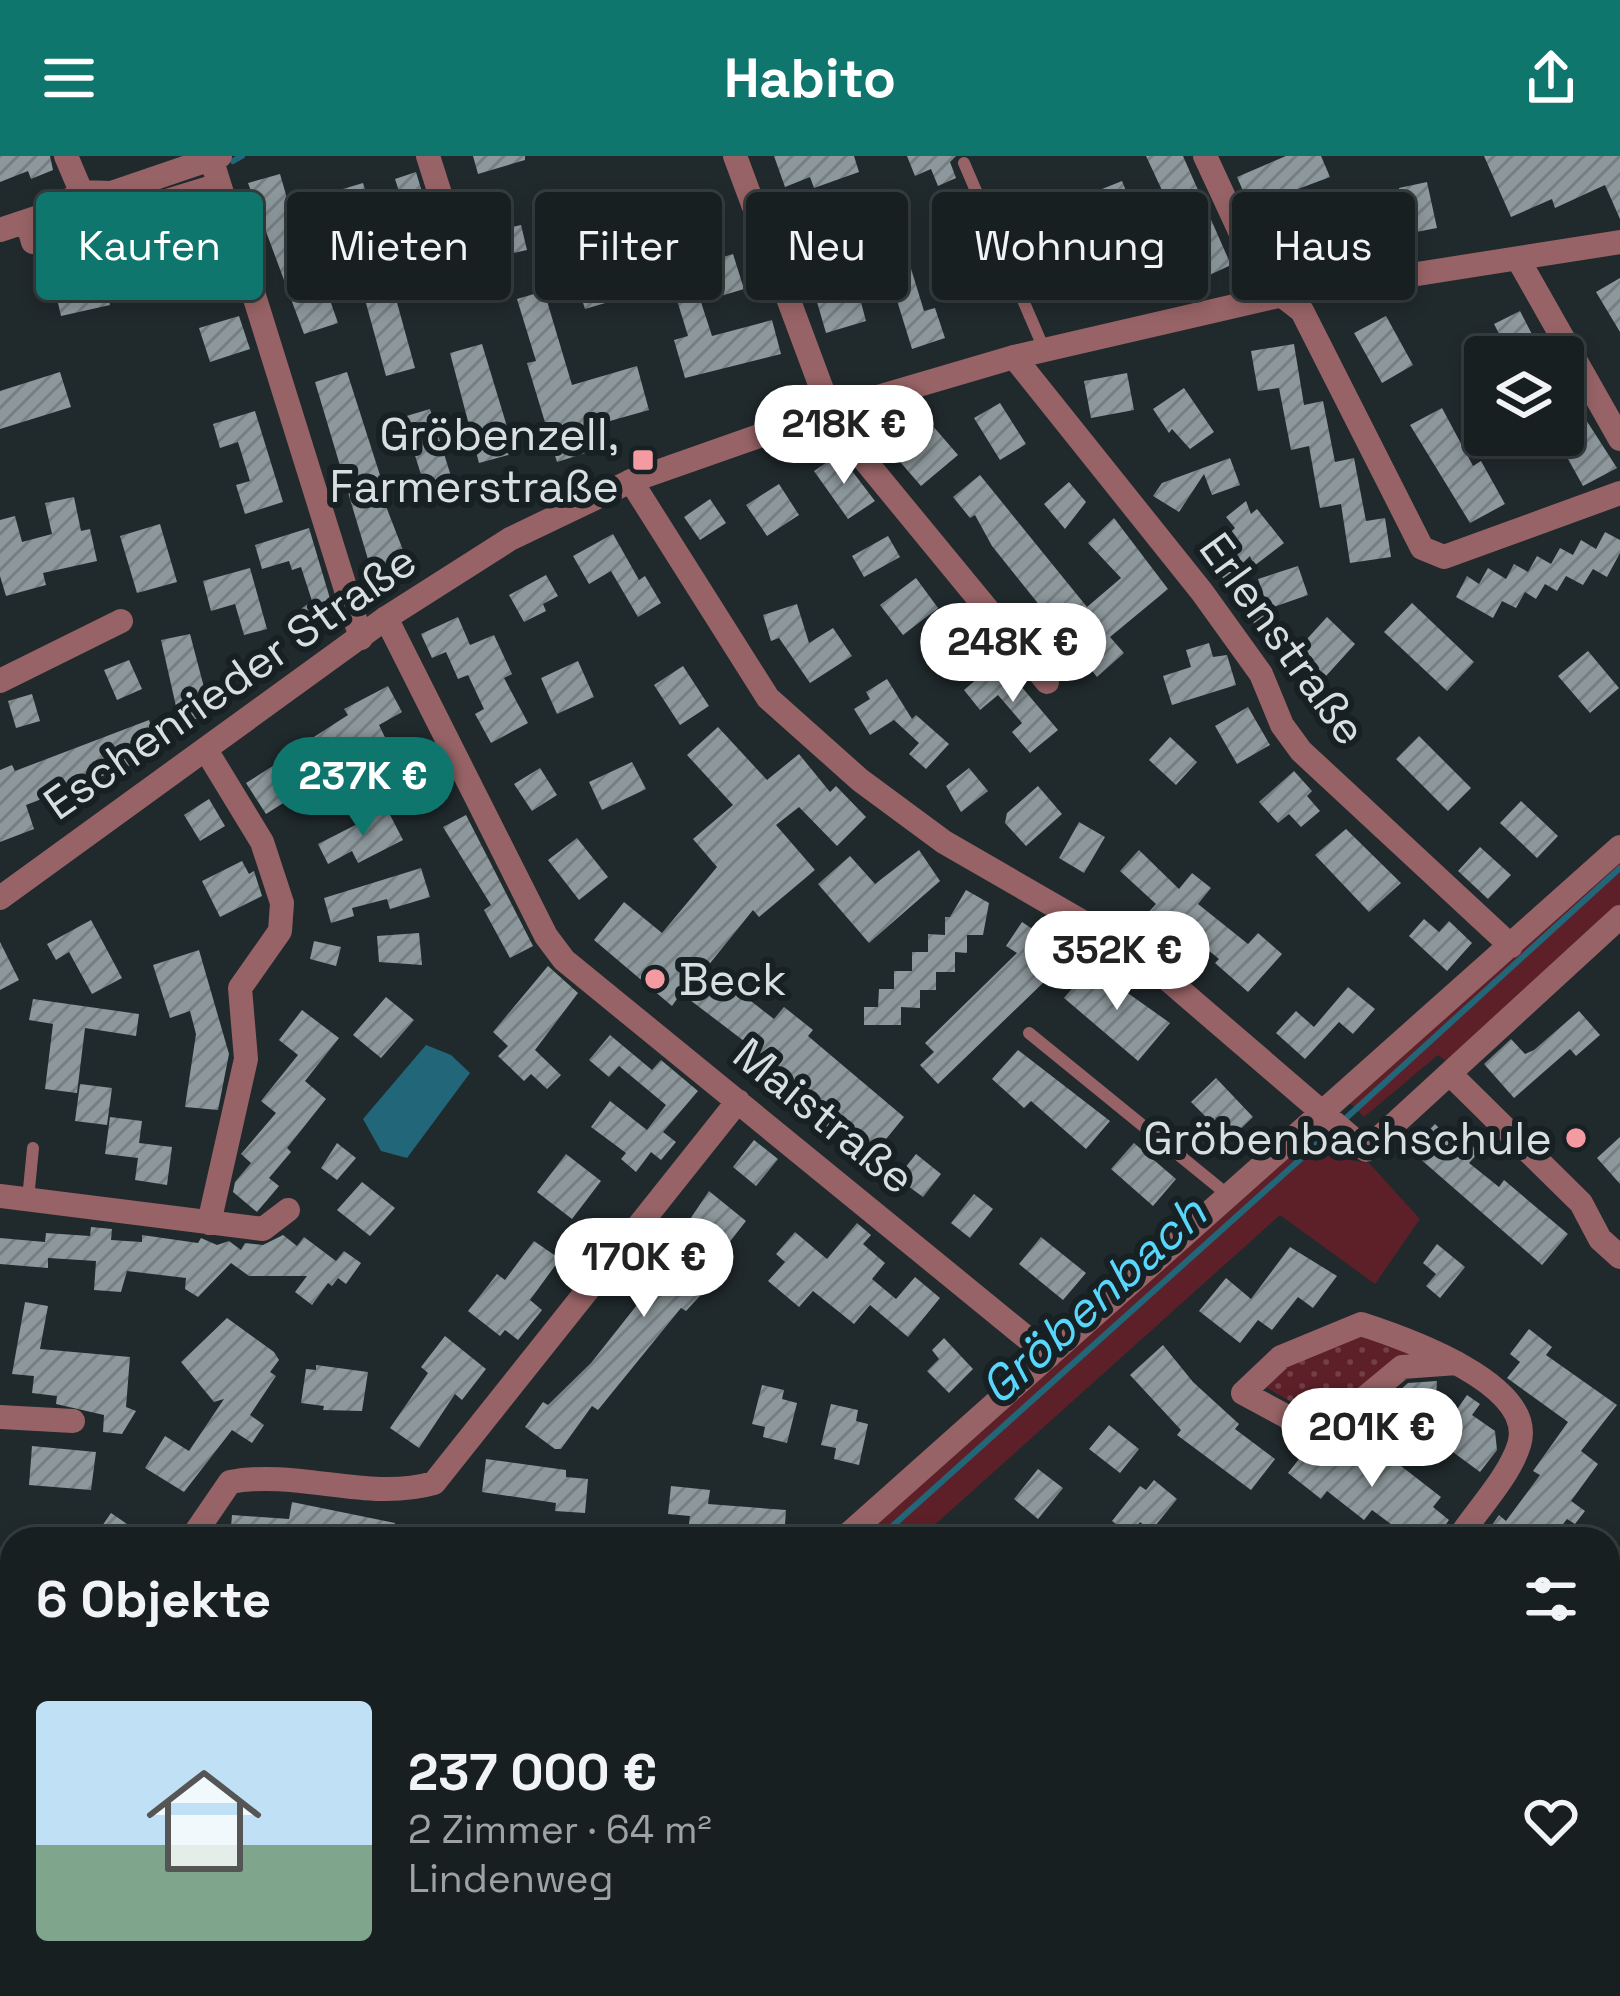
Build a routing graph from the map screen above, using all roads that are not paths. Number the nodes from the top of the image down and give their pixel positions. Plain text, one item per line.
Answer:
1 (66, 156) edge
2 (428, 156) edge
3 (735, 156) edge
4 (1205, 156) edge
5 (964, 163) dead end
6 (217, 167) edge
7 (82, 192) edge
8 (119, 192) edge
9 (439, 192) edge
10 (1232, 214) edge
11 (36, 226) edge
12 (0, 230) edge
13 (1620, 242) edge
14 (1518, 260) junction
15 (1415, 275) edge
16 (1261, 300) edge
17 (1284, 300) edge
18 (1045, 351) junction
19 (1014, 357) junction
20 (830, 411) junction
21 (1620, 440) edge
22 (632, 481) junction
23 (1620, 493) edge
24 (386, 618) junction
25 (121, 621) dead end
26 (361, 638) junction
27 (0, 681) edge
28 (1047, 682) dead end
29 (206, 751) junction
30 (1620, 847) edge
31 (0, 898) edge
32 (1620, 917) edge
33 (1511, 946) junction
34 (1029, 1033) dead end
35 (1450, 1074) junction
36 (738, 1101) junction
37 (1340, 1126) junction
38 (32, 1148) dead end
39 (0, 1196) edge
40 (1231, 1198) junction
41 (28, 1199) junction
42 (288, 1210) dead end
43 (209, 1223) junction
44 (1620, 1257) edge
45 (1049, 1356) junction
46 (1457, 1363) junction
47 (0, 1417) edge
48 (73, 1421) dead end
49 (199, 1527) edge
50 (857, 1527) edge
51 (1466, 1527) edge

1 - 7 street
2 - 9 street
3 - 20 street
4 - 10 street
5 - 18 lane
6 - 8 street
6 - 26 street
11 - 12 street
13 - 14 street, Eschenrieder Straße
14 - 15 street, Eschenrieder Straße
14 - 21 street
16 - 18 street, Eschenrieder Straße
17 - 23 street
18 - 19 street, Eschenrieder Straße
19 - 20 street, Eschenrieder Straße
19 - 33 street, Erlenstraße
20 - 22 street, Eschenrieder Straße
20 - 28 street
22 - 24 street, Eschenrieder Straße
22 - 37 street
24 - 26 street, Eschenrieder Straße
24 - 36 street, Maistraße
25 - 27 street
26 - 29 street, Eschenrieder Straße
29 - 31 street, Eschenrieder Straße
29 - 43 street
30 - 33 street
32 - 35 street
33 - 37 street
34 - 40 lane
35 - 37 street
35 - 44 street
36 - 45 street, Maistraße
36 - 49 street
37 - 40 street
38 - 41 lane
39 - 41 street
40 - 45 street
41 - 43 street
42 - 43 street
45 - 50 street
46 - 46 street
46 - 51 street
47 - 48 street

